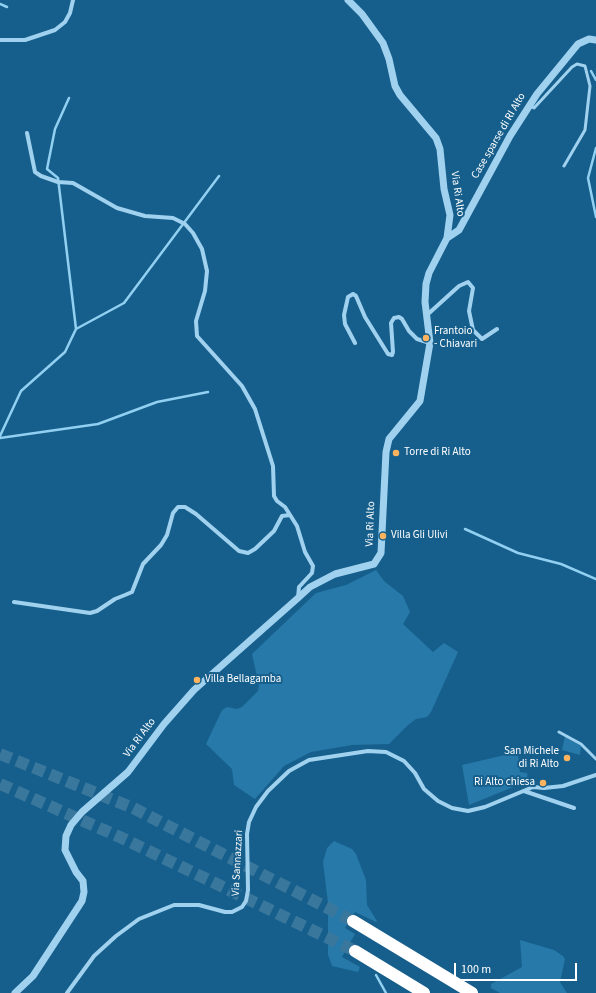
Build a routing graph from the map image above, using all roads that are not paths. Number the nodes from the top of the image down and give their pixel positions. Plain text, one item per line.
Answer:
1 (73, 0) edge
2 (348, 0) edge
3 (0, 40) edge
4 (596, 40) edge
5 (529, 106) junction
6 (26, 133) dead end
7 (564, 166) dead end
8 (447, 238) junction
9 (427, 315) junction
10 (496, 329) dead end
11 (354, 343) dead end
12 (430, 343) junction
13 (290, 515) junction
14 (298, 598) junction
15 (14, 602) dead end
16 (559, 732) dead end
17 (596, 758) edge
18 (596, 775) edge
19 (524, 791) junction
20 (574, 808) dead end
21 (353, 921) tunnel mouth
22 (355, 952) tunnel mouth
23 (15, 993) edge
24 (67, 993) edge
25 (424, 993) edge
26 (472, 993) edge

1 - 3 street
2 - 8 street, Via Ri Alto
4 - 5 street, Case sparse di RI Alto
5 - 7 lane
5 - 8 street, Case sparse di RI Alto
6 - 13 street
8 - 9 street, Via Ri Alto
9 - 10 street
9 - 12 street, Via Ri Alto
11 - 12 street
12 - 14 street, Via Ri Alto
13 - 14 street
13 - 15 street
14 - 23 street, Via Ri Alto
16 - 17 lane
18 - 19 street
19 - 20 street
19 - 24 street, Via Sannazzari
21 - 26 highway
22 - 25 highway

